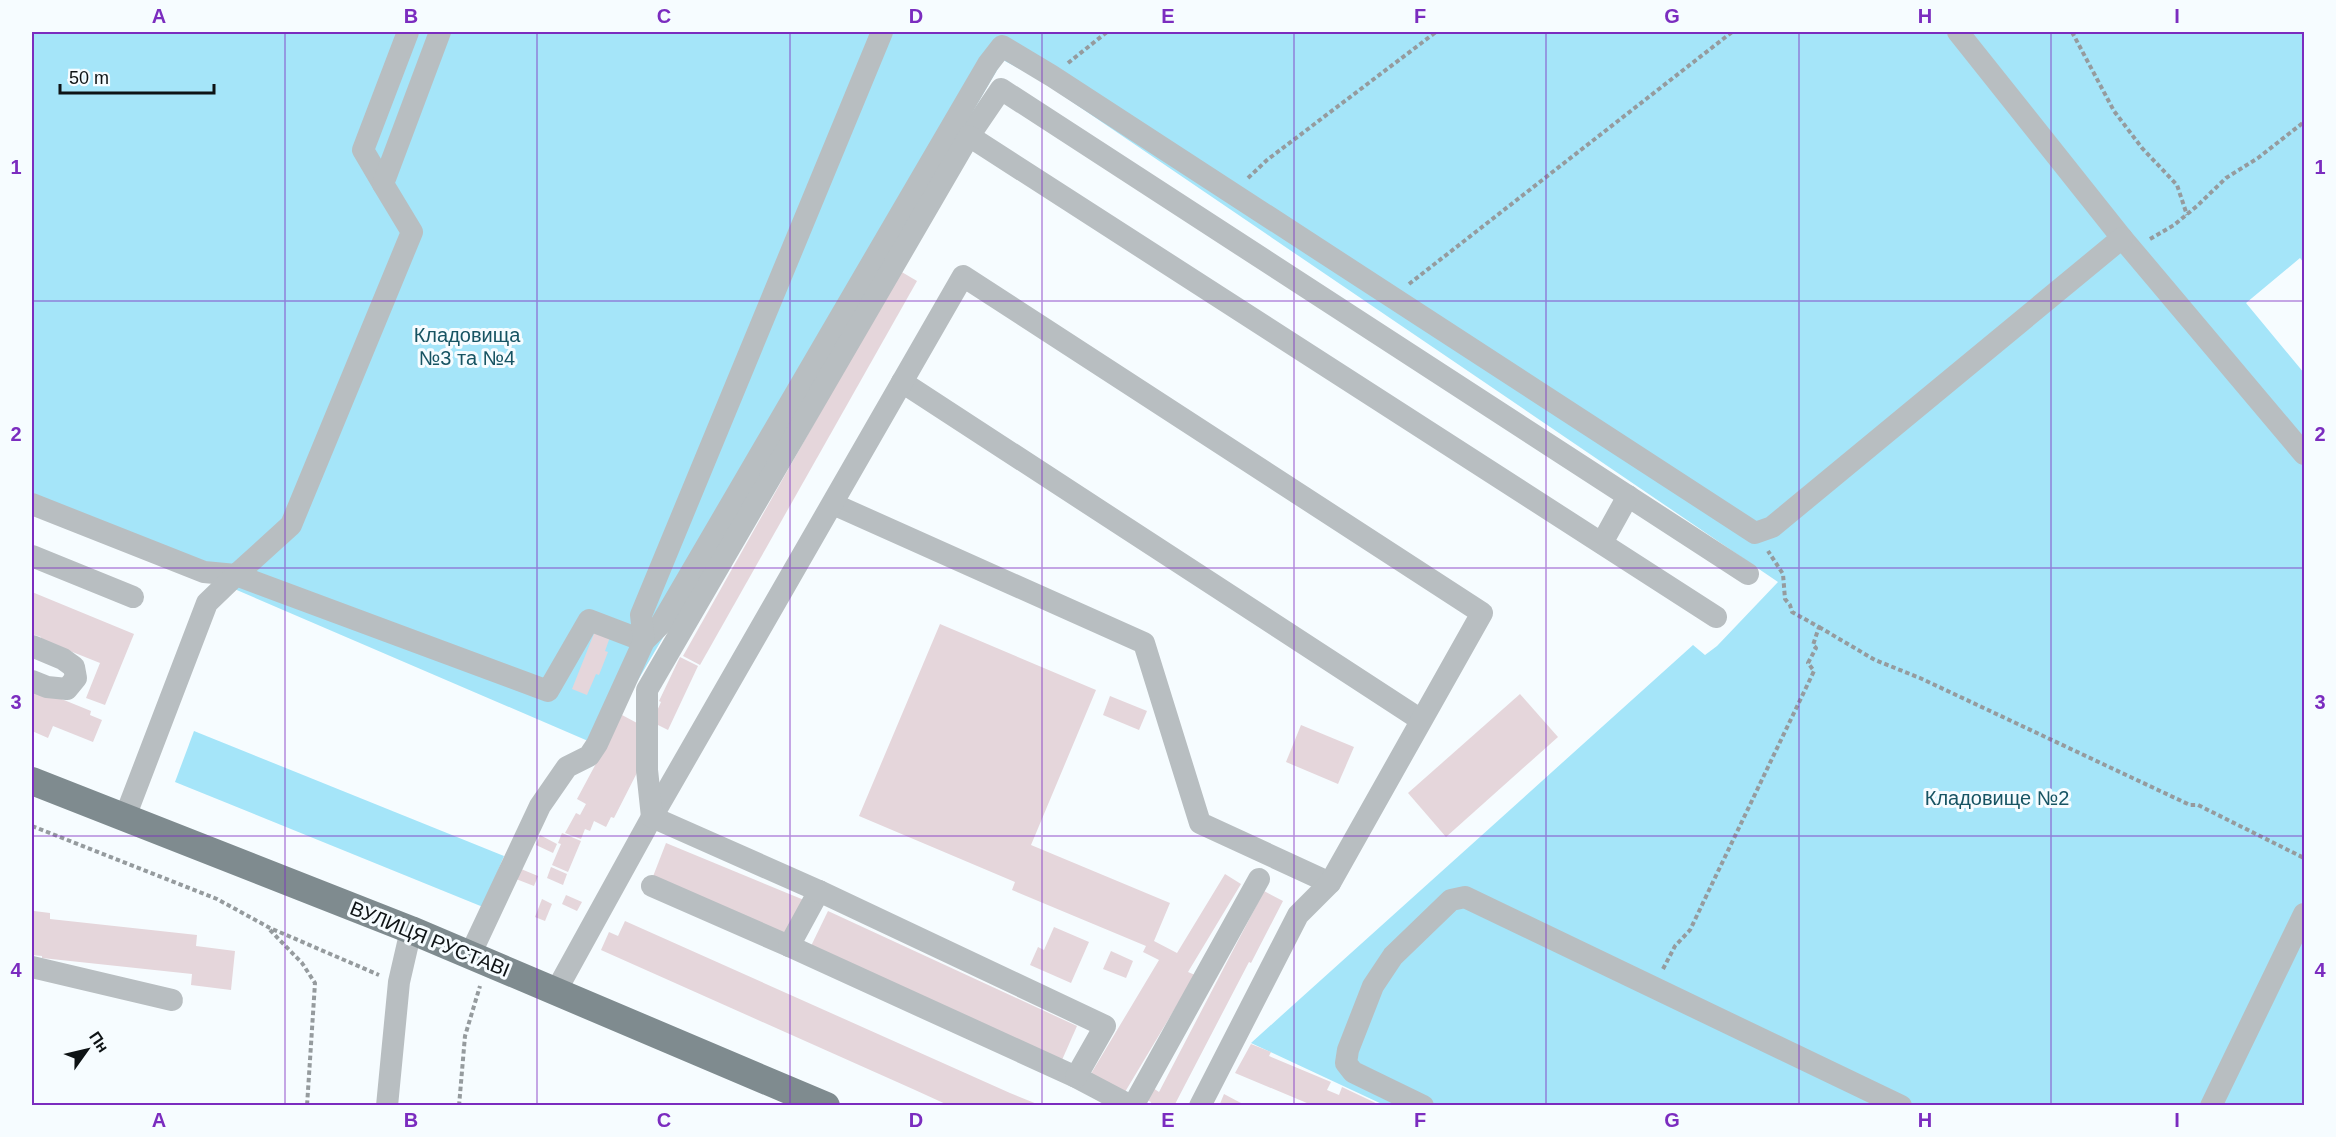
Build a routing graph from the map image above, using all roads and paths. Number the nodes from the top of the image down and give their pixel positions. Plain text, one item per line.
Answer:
1 (408, 32) edge
2 (440, 32) edge
3 (882, 32) edge
4 (1107, 32) edge
5 (1436, 32) edge
6 (1732, 32) edge
7 (1958, 32) edge
8 (2072, 32) edge
9 (1006, 39) edge
10 (1052, 76) junction
11 (2304, 122) edge
12 (969, 136) junction
13 (383, 184) junction
14 (1233, 194) junction
15 (2187, 215) junction
16 (2127, 244) junction
17 (1392, 297) junction
18 (902, 382) junction
19 (2304, 454) edge
20 (1628, 496) junction
21 (32, 504) edge
22 (833, 504) junction
23 (1761, 531) junction
24 (1602, 543) junction
25 (32, 556) edge
26 (1748, 574) dead end
27 (236, 575) junction
28 (133, 597) dead end
29 (1716, 617) dead end
30 (1819, 627) junction
31 (644, 641) junction
32 (32, 645) edge
33 (32, 681) edge
34 (1421, 720) junction
35 (32, 781) edge
36 (125, 817) junction
37 (652, 817) junction
38 (32, 826) edge
39 (2304, 858) edge
40 (1259, 879) dead end
41 (1330, 883) junction
42 (652, 886) dead end
43 (819, 891) junction
44 (2304, 914) edge
45 (268, 927) junction
46 (411, 930) junction
47 (789, 946) junction
48 (470, 955) junction
49 (32, 967) edge
50 (379, 975) dead end
51 (480, 986) dead end
52 (1654, 987) junction
53 (556, 992) junction
54 (172, 1000) dead end
55 (1076, 1077) junction
56 (307, 1106) edge
57 (387, 1106) edge
58 (459, 1106) edge
59 (826, 1106) edge
60 (1132, 1106) edge
61 (1200, 1106) edge
62 (1423, 1106) edge
63 (1901, 1106) edge
64 (2211, 1106) edge

1 - 13 street
2 - 13 street
3 - 31 street
4 - 10 path
5 - 14 path
6 - 17 path
7 - 16 street
8 - 15 path
9 - 10 street
9 - 31 street
10 - 14 street
11 - 15 path
12 - 20 street
12 - 24 street
12 - 37 street
13 - 27 street
14 - 17 street
15 - 16 path
16 - 19 street
16 - 23 street
17 - 23 street
18 - 22 street
18 - 34 street
18 - 34 street
20 - 24 street
20 - 26 street
21 - 27 street
22 - 37 street
22 - 41 street
23 - 30 path
24 - 29 street
25 - 28 street
27 - 31 street
27 - 36 street
30 - 39 path
30 - 52 path
31 - 48 street
32 - 33 street
34 - 41 street
35 - 36 main road, ВУЛИЦЯ РУСТАВІ
36 - 46 main road, ВУЛИЦЯ РУСТАВІ
37 - 43 street
37 - 53 street
38 - 45 path
40 - 60 street
41 - 61 street
42 - 47 street
43 - 47 street
43 - 55 street
44 - 64 street
45 - 50 path
45 - 56 path
46 - 48 main road, ВУЛИЦЯ РУСТАВІ
46 - 57 street
47 - 55 street
48 - 53 main road, ВУЛИЦЯ РУСТАВІ
49 - 54 street
51 - 58 path
52 - 62 street
52 - 63 street
53 - 59 main road, ВУЛИЦЯ РУСТАВІ
55 - 60 street

